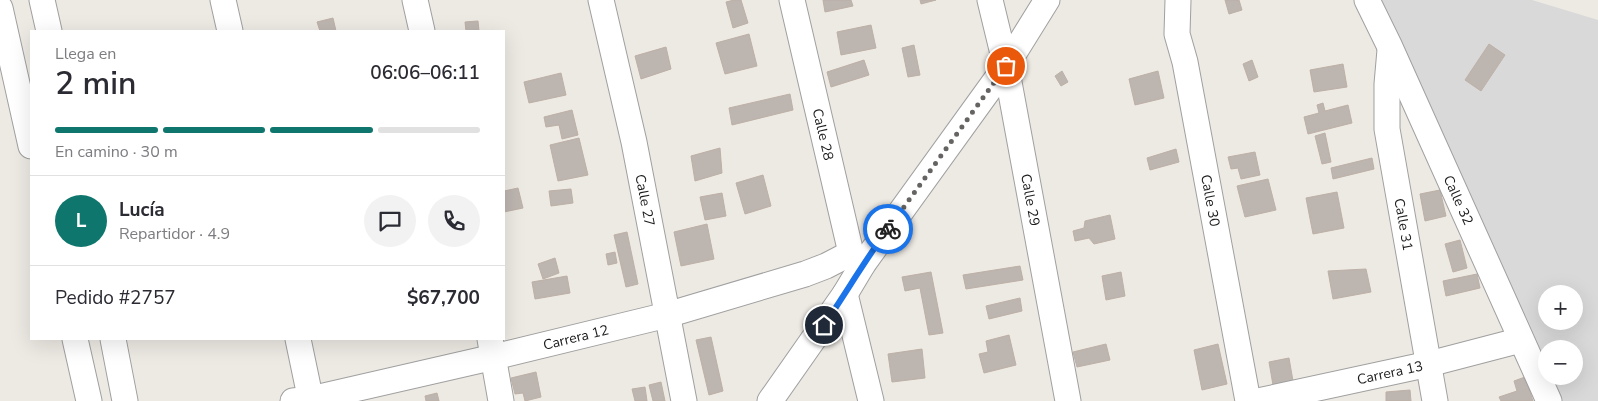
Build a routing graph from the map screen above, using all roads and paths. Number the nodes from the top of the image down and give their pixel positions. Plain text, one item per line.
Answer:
1 (42, 0) edge
2 (223, 0) edge
3 (415, 0) edge
4 (601, 0) edge
5 (792, 0) edge
6 (990, 0) edge
7 (1047, 0) edge
8 (1178, 0) edge
9 (1367, 0) edge
10 (0, 8) edge
11 (49, 30) edge
12 (230, 30) edge
13 (422, 30) edge
14 (1390, 48) junction
15 (1006, 66) junction
16 (30, 142) edge
17 (857, 258) junction
18 (845, 294) junction
19 (667, 315) junction
20 (75, 340) edge
21 (112, 340) edge
22 (298, 340) edge
23 (1521, 340) junction
24 (492, 348) edge
25 (1429, 364) junction
26 (305, 400) edge
27 (89, 401) edge
28 (126, 401) edge
29 (501, 401) edge
30 (684, 401) edge
31 (770, 401) edge
32 (871, 401) edge
33 (1068, 401) edge
34 (1248, 401) edge
35 (1258, 401) edge
36 (1435, 401) edge
37 (1549, 401) edge

1 - 11 street
2 - 12 street
3 - 13 street
4 - 19 street, Calle 27
5 - 17 street, Calle 28
6 - 15 street, Calle 29
7 - 15 street
8 - 34 street, Calle 30
9 - 14 street, Calle 32
10 - 16 street
14 - 23 street, Calle 32
14 - 25 street, Calle 31
15 - 17 street
15 - 33 street, Calle 29
17 - 18 street
17 - 19 street, Carrera 12
18 - 31 street
18 - 32 street
19 - 24 street, Carrera 12
19 - 30 street, Calle 27
20 - 27 street
21 - 28 street
22 - 26 street
23 - 25 street, Carrera 13
23 - 37 street, Calle 32
24 - 26 street, Carrera 12
24 - 29 street
25 - 35 street, Carrera 13
25 - 36 street, Calle 31

